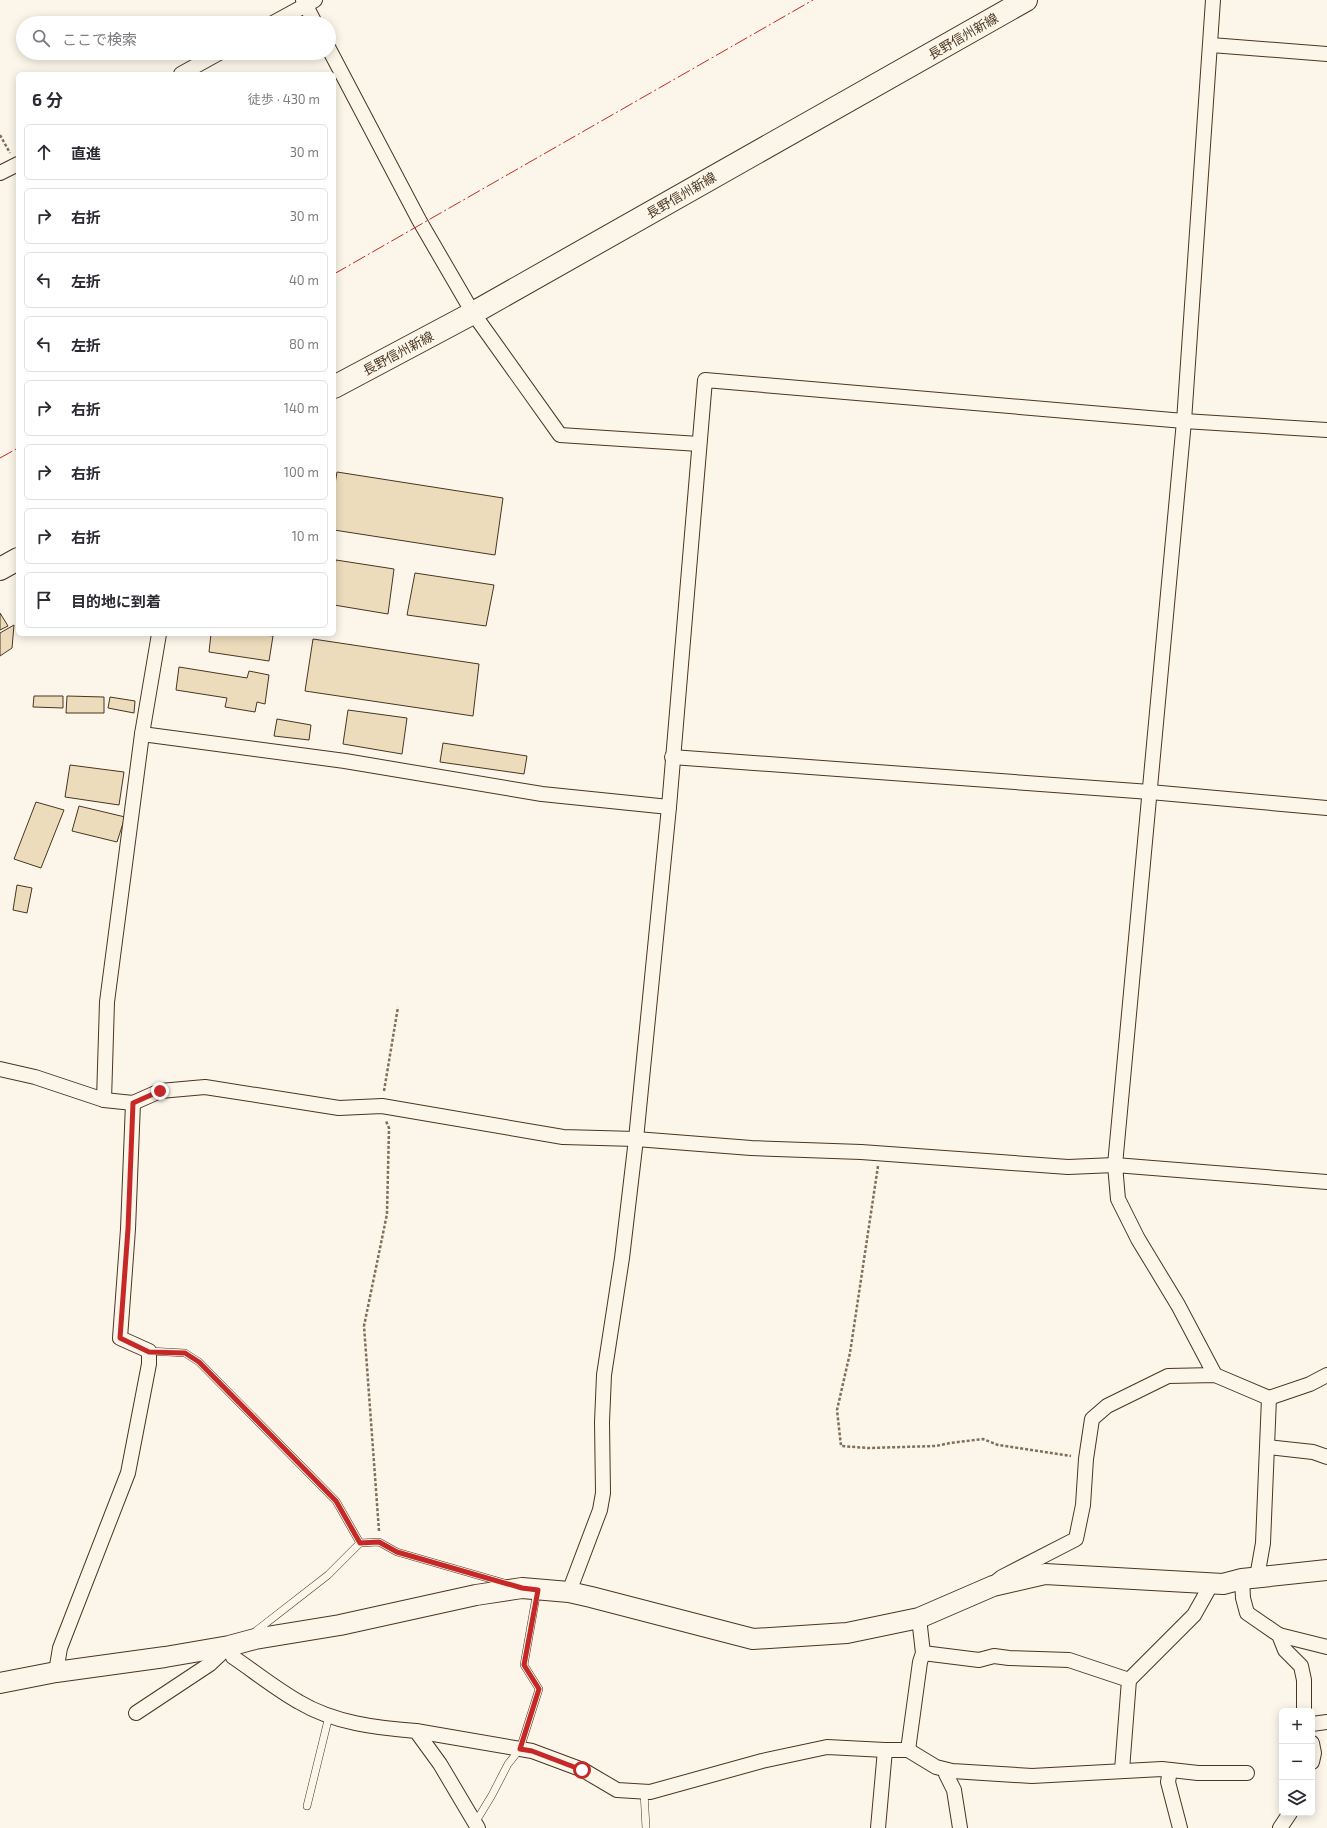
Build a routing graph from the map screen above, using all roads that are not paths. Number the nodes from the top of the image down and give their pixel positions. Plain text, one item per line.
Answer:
1 (1026, 0) edge
2 (1213, 0) edge
3 (308, 2) edge
4 (285, 16) edge
5 (313, 16) edge
6 (1211, 45) junction
7 (1327, 54) edge
8 (206, 60) edge
9 (335, 60) edge
10 (185, 72) edge
11 (16, 165) edge
12 (0, 173) edge
13 (473, 313) junction
14 (336, 386) edge
15 (1184, 421) junction
16 (1327, 430) edge
17 (699, 444) junction
18 (16, 560) edge
19 (0, 570) edge
20 (159, 636) edge
21 (142, 734) junction
22 (672, 757) junction
23 (1150, 792) junction
24 (669, 807) junction
25 (1327, 808) edge
26 (0, 1069) edge
27 (104, 1100) junction
28 (133, 1103) junction
29 (636, 1139) junction
30 (1115, 1165) junction
31 (1327, 1182) edge
32 (149, 1352) junction
33 (1215, 1375) junction
34 (1327, 1375) edge
35 (1269, 1398) junction
36 (1268, 1447) junction
37 (1327, 1457) edge
38 (360, 1543) junction
39 (1327, 1570) edge
40 (1250, 1578) junction
41 (1212, 1583) junction
42 (993, 1586) junction
43 (530, 1589) junction
44 (569, 1592) junction
45 (919, 1618) junction
46 (1279, 1635) junction
47 (255, 1639) junction
48 (229, 1646) junction
49 (1327, 1647) edge
50 (923, 1653) junction
51 (56, 1672) junction
52 (1129, 1680) junction
53 (0, 1683) edge
54 (1304, 1708) edge
55 (136, 1713) dead end
56 (329, 1716) junction
57 (1327, 1722) edge
58 (1315, 1724) edge
59 (416, 1731) junction
60 (520, 1749) junction
61 (885, 1750) junction
62 (908, 1750) junction
63 (946, 1770) junction
64 (1122, 1770) junction
65 (1170, 1770) junction
66 (1247, 1773) dead end
67 (644, 1792) junction
68 (307, 1806) dead end
69 (1288, 1816) edge
70 (477, 1826) edge
71 (646, 1828) edge
72 (878, 1828) edge
73 (960, 1828) edge
74 (1180, 1828) edge
75 (1280, 1828) edge

1 - 13 main road, 長野信州新線
2 - 6 street
3 - 4 street
3 - 5 street
6 - 7 street
6 - 15 street
8 - 10 street
9 - 13 street
11 - 12 street
13 - 14 main road, 長野信州新線
13 - 17 street
15 - 16 street
15 - 17 street
15 - 23 street
17 - 22 street
18 - 19 main road
20 - 21 street
21 - 24 street
21 - 27 street
22 - 23 street
22 - 24 street
23 - 25 street
23 - 30 street
24 - 29 street
26 - 27 street
27 - 28 street
28 - 29 street
28 - 32 street
29 - 30 street
29 - 44 street
30 - 31 street
30 - 33 street
32 - 38 lane
32 - 51 street
33 - 35 street
33 - 42 street
34 - 35 street
35 - 36 street
36 - 37 street
36 - 40 street
38 - 43 lane
38 - 47 lane
39 - 40 street
40 - 41 street
40 - 46 street
41 - 42 street
41 - 52 street
42 - 45 street
43 - 44 street
43 - 47 street
43 - 60 lane
44 - 45 street
45 - 50 street
46 - 49 street
46 - 54 street
47 - 48 street
48 - 51 street
48 - 55 street
48 - 56 street
50 - 52 street
50 - 62 street
51 - 53 street
52 - 64 street
56 - 59 street
56 - 68 lane
57 - 58 street
59 - 60 street
59 - 70 street
60 - 67 street
60 - 70 lane
61 - 62 street
61 - 67 street
61 - 72 street
62 - 63 street
63 - 64 street
63 - 73 street
64 - 65 street
65 - 66 street
65 - 74 street
67 - 71 lane
69 - 75 street

